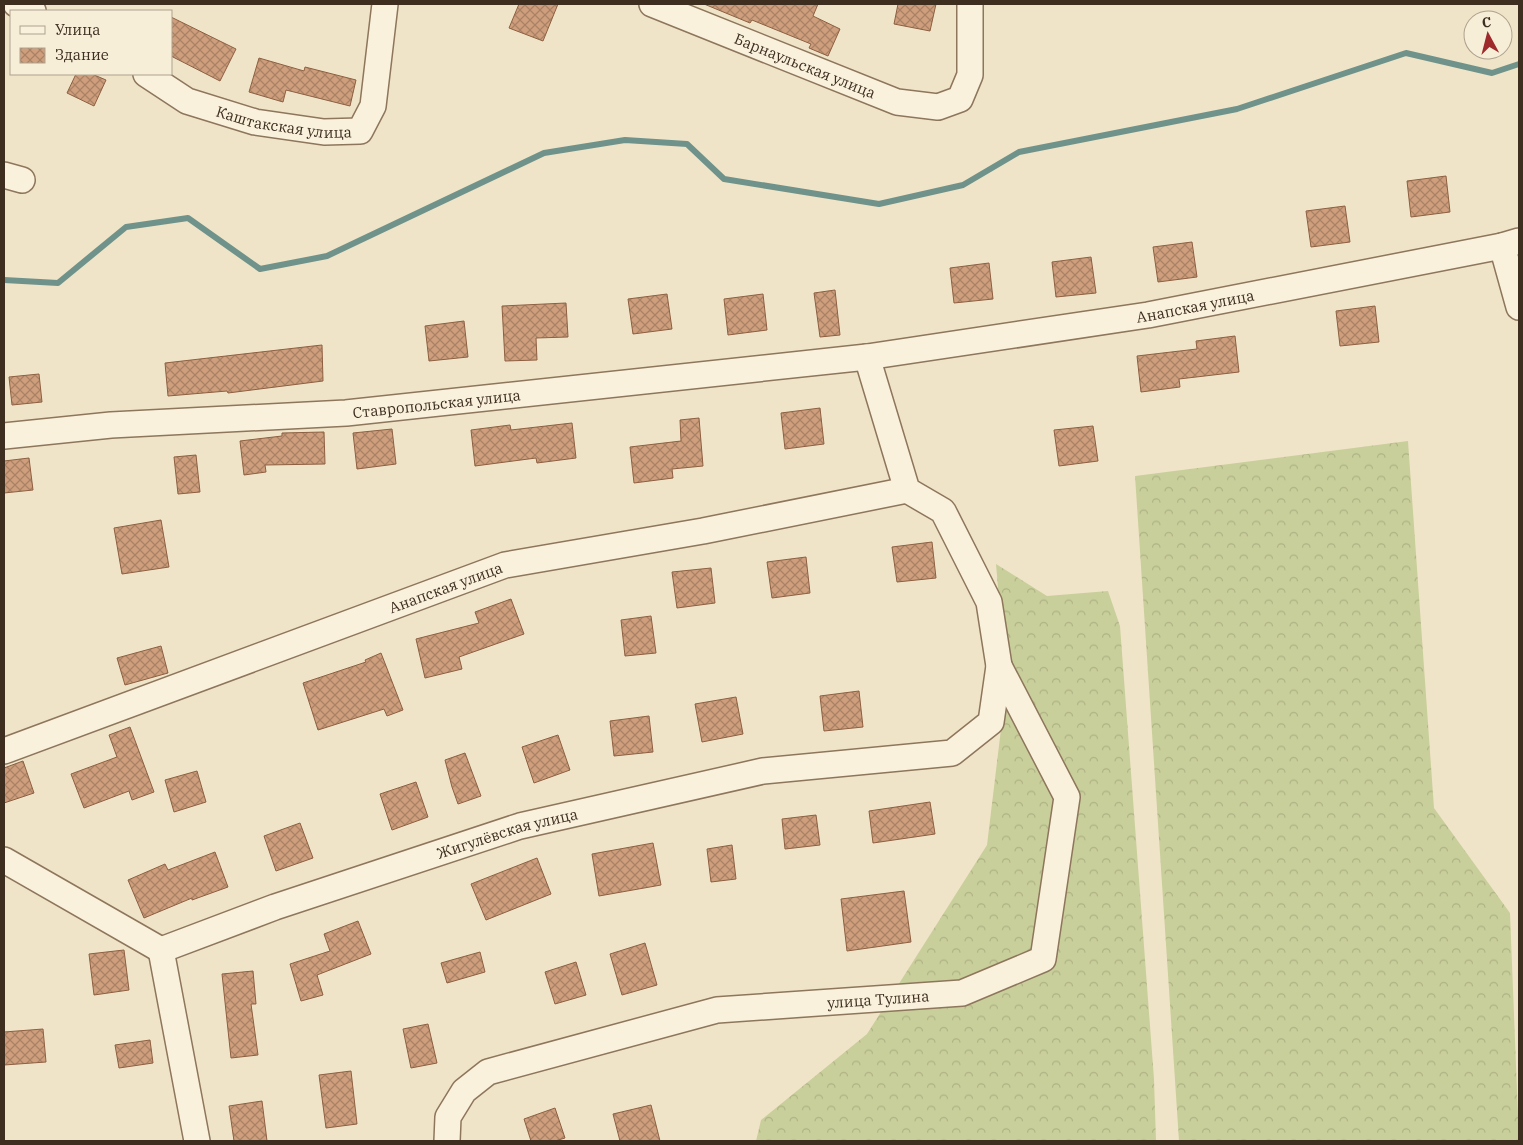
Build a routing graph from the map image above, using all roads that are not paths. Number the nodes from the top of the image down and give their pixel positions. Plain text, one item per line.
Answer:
1 (16, 4) edge
2 (385, 4) edge
3 (652, 4) edge
4 (970, 4) edge
5 (31, 10) edge
6 (148, 75) edge
7 (1510, 243) edge
8 (1519, 307) edge
9 (867, 357) junction
10 (4, 436) edge
11 (907, 490) junction
12 (999, 666) junction
13 (4, 751) edge
14 (4, 860) edge
15 (161, 950) junction
16 (198, 1141) edge
17 (447, 1141) edge

1 - 5 street
2 - 6 street, Каштакская улица
3 - 4 street, Барнаульская улица
7 - 8 street
7 - 9 street, Анапская улица
9 - 10 street, Ставропольская улица
9 - 11 street
11 - 12 street
11 - 13 street, Анапская улица
12 - 15 street, Жигулёвская улица
12 - 17 street, улица Тулина
14 - 15 street
15 - 16 street

